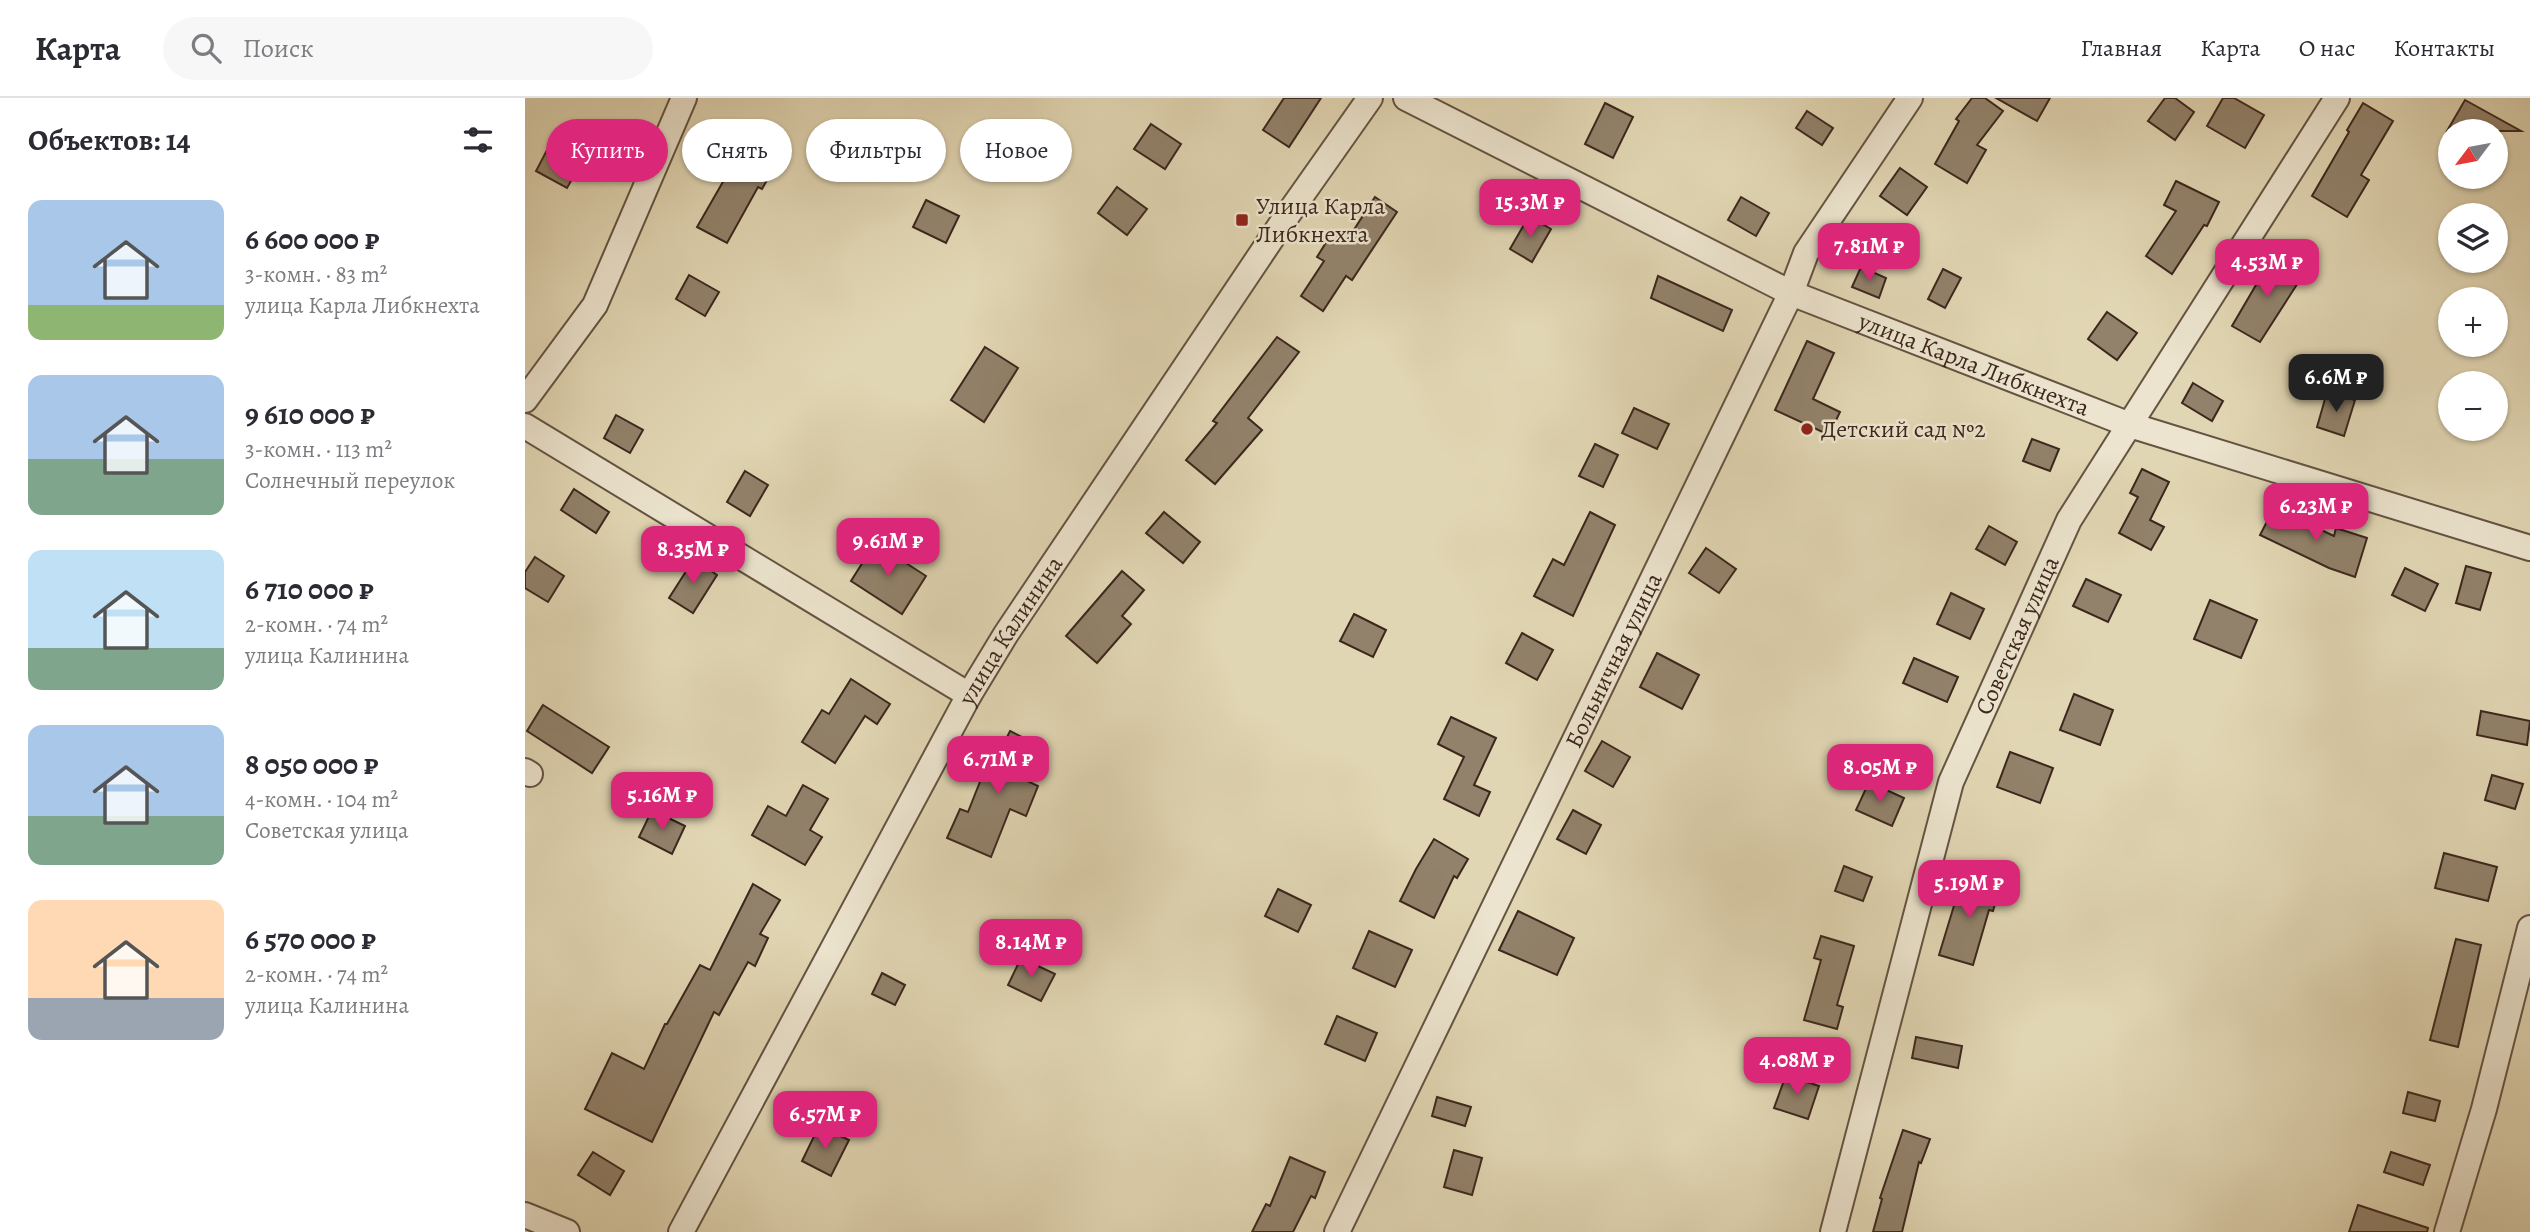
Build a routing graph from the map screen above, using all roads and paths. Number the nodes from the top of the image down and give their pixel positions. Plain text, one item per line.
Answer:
1 (684, 98) edge
2 (1370, 98) edge
3 (1406, 98) edge
4 (1910, 98) edge
5 (2337, 98) edge
6 (1791, 293) junction
7 (525, 400) edge
8 (2130, 425) junction
9 (525, 426) edge
10 (2530, 548) edge
11 (969, 695) junction
12 (2530, 928) edge
13 (525, 1215) edge
14 (567, 1232) edge
15 (681, 1232) edge
16 (1337, 1232) edge
17 (1833, 1232) edge
18 (2447, 1232) edge

1 - 7 street
2 - 11 street, улица Калинина
3 - 6 street, улица Карла Либкнехта
4 - 6 street, Больничная улица
5 - 8 street, Советская улица
6 - 8 street, улица Карла Либкнехта
6 - 16 street, Больничная улица
8 - 10 street, улица Карла Либкнехта
8 - 17 street, Советская улица
9 - 11 street
11 - 15 street, улица Калинина
12 - 18 street
13 - 14 street

